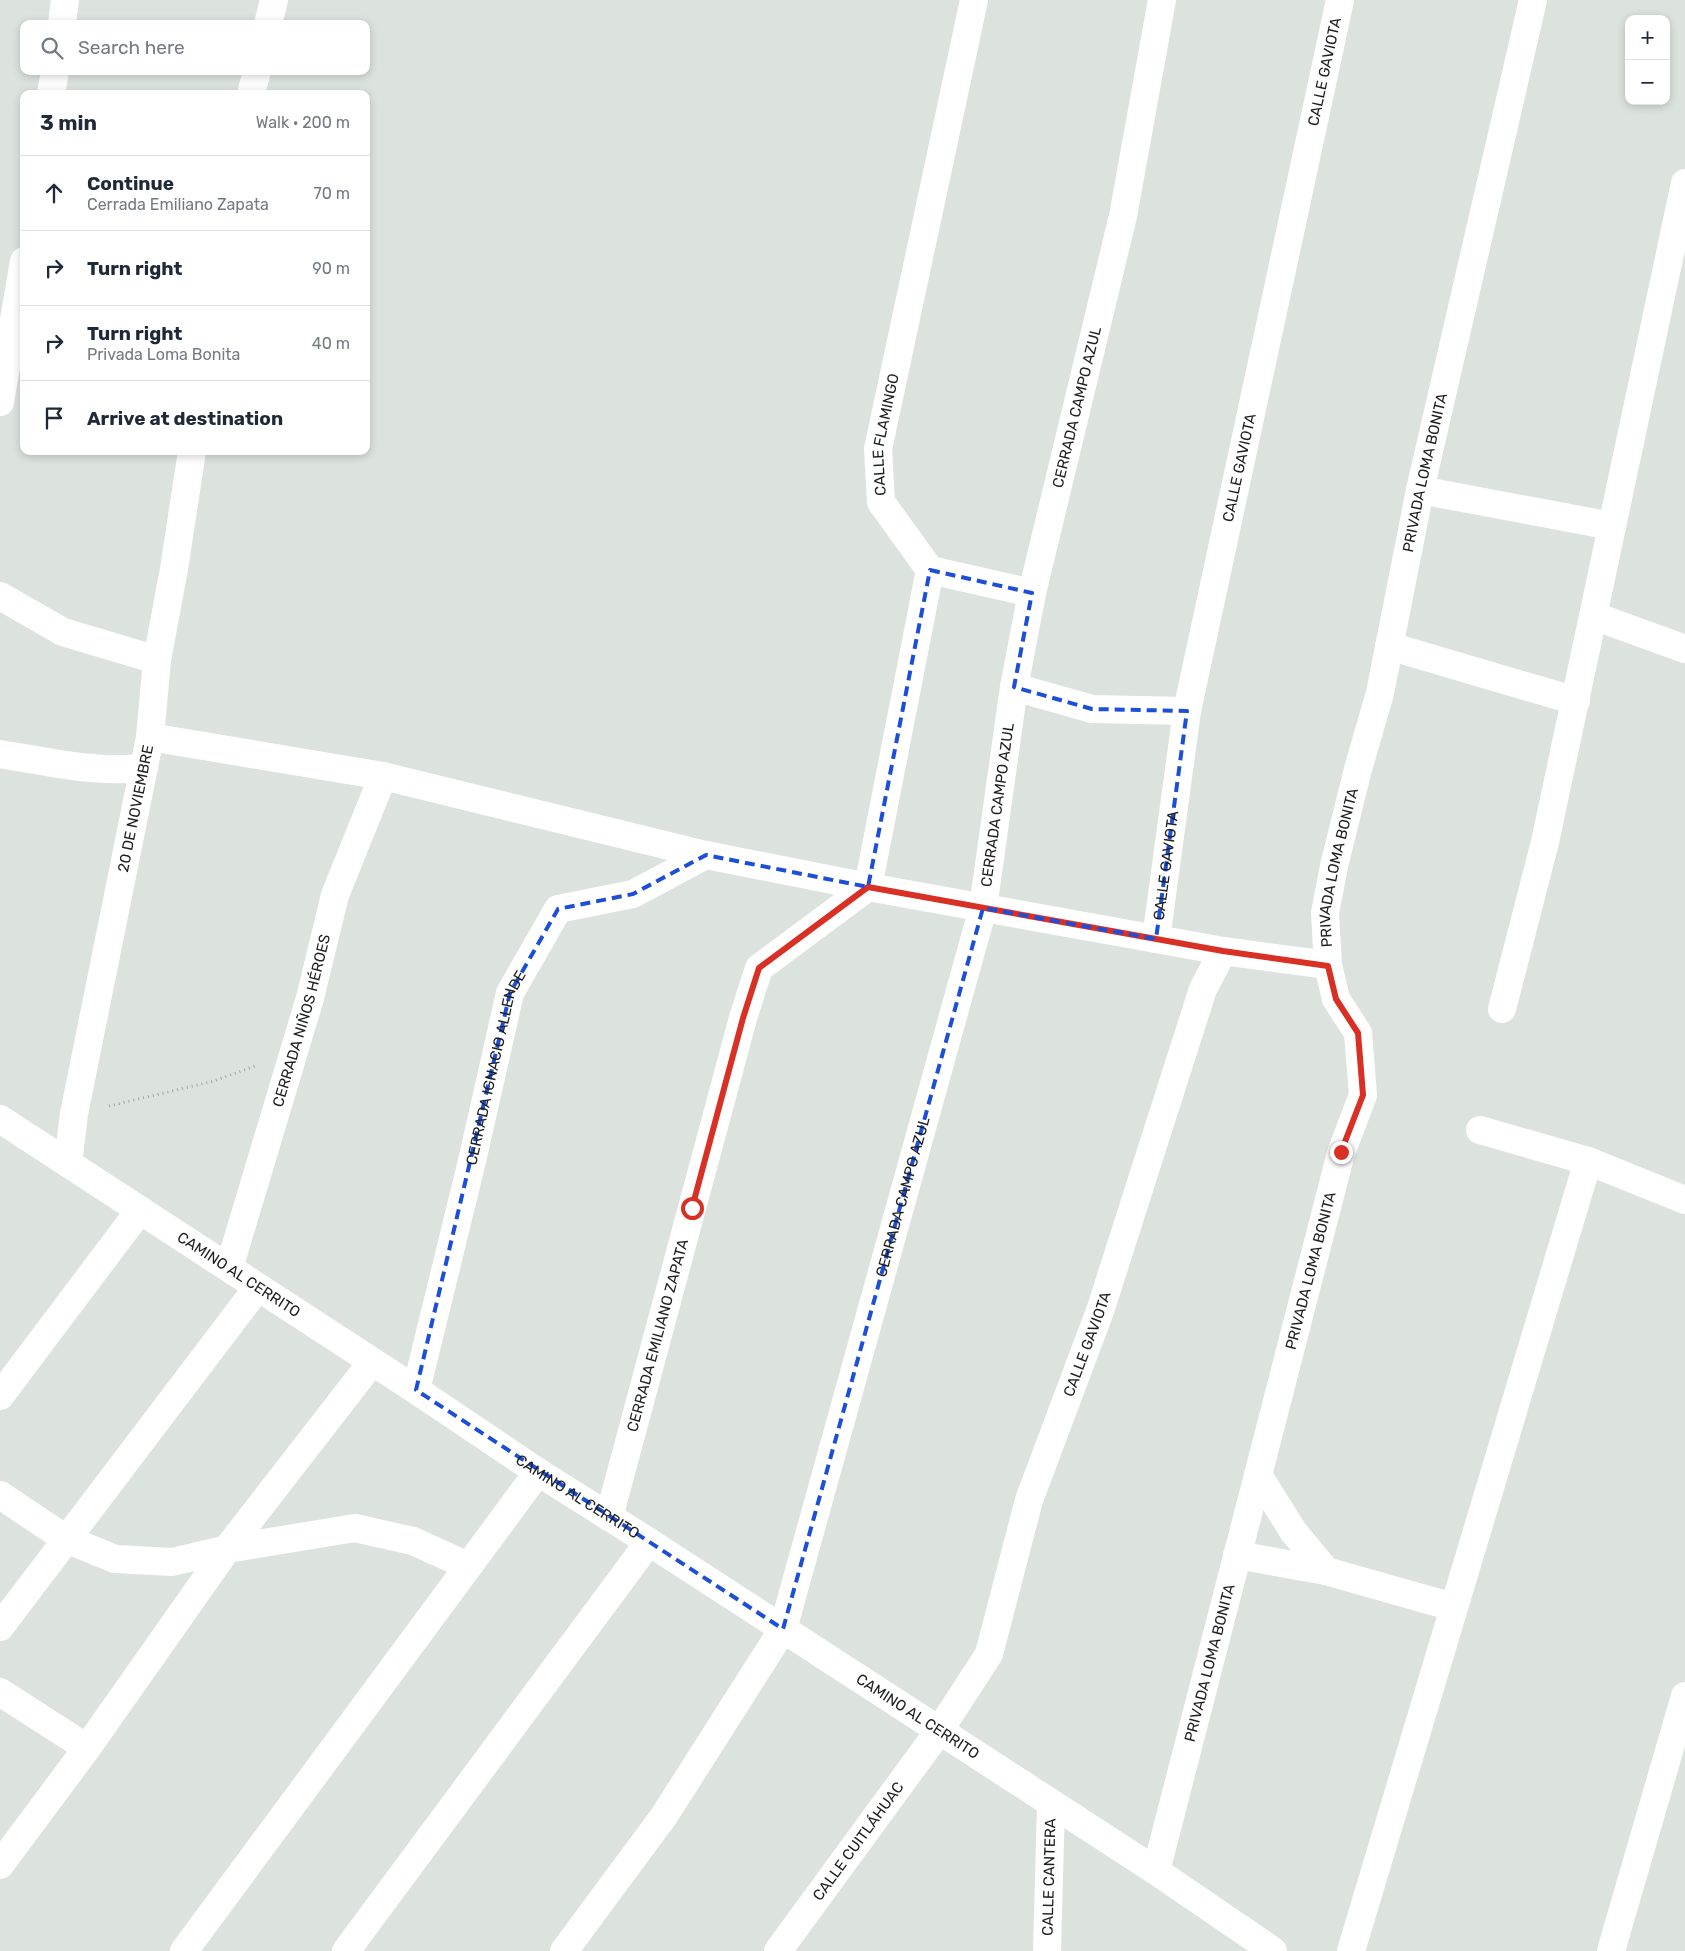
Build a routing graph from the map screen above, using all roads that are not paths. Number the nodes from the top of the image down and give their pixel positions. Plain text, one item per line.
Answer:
1 (65, 0) edge
2 (274, 0) edge
3 (974, 0) edge
4 (1162, 0) edge
5 (1340, 0) edge
6 (1533, 0) edge
7 (62, 20) edge
8 (269, 20) edge
9 (53, 75) edge
10 (256, 75) edge
11 (52, 90) edge
12 (252, 90) edge
13 (1685, 183) edge
14 (20, 284) edge
15 (0, 402) edge
16 (191, 455) edge
17 (1420, 490) junction
18 (1612, 526) junction
19 (930, 570) junction
20 (1032, 593) junction
21 (0, 596) edge
22 (1594, 616) junction
23 (1389, 646) junction
24 (1685, 649) edge
25 (157, 660) junction
26 (1014, 687) junction
27 (1576, 701) junction
28 (1187, 711) junction
29 (150, 737) junction
30 (0, 754) edge
31 (144, 768) junction
32 (384, 776) junction
33 (706, 855) junction
34 (868, 887) junction
35 (983, 908) junction
36 (1156, 939) junction
37 (1223, 951) junction
38 (1328, 966) junction
39 (1502, 1009) dead end
40 (4, 1129) edge
41 (1480, 1130) dead end
42 (1588, 1161) junction
43 (68, 1163) junction
44 (1685, 1200) edge
45 (140, 1210) junction
46 (229, 1268) junction
47 (258, 1287) junction
48 (372, 1362) junction
49 (416, 1390) junction
50 (0, 1396) edge
51 (538, 1472) junction
52 (1258, 1475) junction
53 (0, 1495) edge
54 (609, 1517) junction
55 (66, 1540) junction
56 (649, 1542) junction
57 (227, 1549) junction
58 (1237, 1555) junction
59 (468, 1566) junction
60 (1326, 1571) junction
61 (1453, 1607) junction
62 (0, 1627) edge
63 (783, 1629) junction
64 (0, 1692) edge
65 (1685, 1696) edge
66 (939, 1731) junction
67 (87, 1748) junction
68 (1051, 1804) junction
69 (0, 1865) edge
70 (1156, 1871) junction
71 (1044, 1947) edge
72 (184, 1951) edge
73 (346, 1951) edge
74 (564, 1951) edge
75 (778, 1951) edge
76 (1273, 1951) edge
77 (1351, 1951) edge
78 (1611, 1951) edge

1 - 7 street
2 - 8 street
3 - 19 street, CALLE FLAMINGO
4 - 20 street, CERRADA CAMPO AZUL
5 - 28 street, CALLE GAVIOTA
6 - 17 street, PRIVADA LOMA BONITA
9 - 11 street
10 - 12 street
13 - 18 street
14 - 15 street
16 - 25 street, 20 DE NOVIEMBRE
17 - 18 street
17 - 23 street, PRIVADA LOMA BONITA
18 - 22 street
19 - 20 street
19 - 34 street
20 - 26 street, CERRADA CAMPO AZUL
21 - 25 street
22 - 24 street
22 - 27 street
23 - 27 street
23 - 38 street, PRIVADA LOMA BONITA
25 - 29 street, 20 DE NOVIEMBRE
26 - 28 street
26 - 35 street, CERRADA CAMPO AZUL
27 - 39 street
28 - 36 street, CALLE GAVIOTA
29 - 31 street, 20 DE NOVIEMBRE
29 - 32 street
30 - 31 street
31 - 43 street, 20 DE NOVIEMBRE
32 - 33 street
32 - 46 street, CERRADA NIÑOS HÉROES
33 - 34 street
33 - 49 street, CERRADA IGNACIO ALLENDE
34 - 35 street
34 - 54 street, CERRADA EMILIANO ZAPATA
35 - 36 street
35 - 63 street, CERRADA CAMPO AZUL
36 - 37 street
37 - 38 street
37 - 66 street, CALLE GAVIOTA
38 - 52 street, PRIVADA LOMA BONITA
40 - 43 street, CAMINO AL CERRITO
41 - 42 street
42 - 44 street
42 - 61 street
43 - 45 street, CAMINO AL CERRITO
45 - 46 street, CAMINO AL CERRITO
45 - 50 street
46 - 47 street, CAMINO AL CERRITO
47 - 48 street, CAMINO AL CERRITO
47 - 55 street
48 - 49 street, CAMINO AL CERRITO
48 - 57 street
49 - 51 street, CAMINO AL CERRITO
51 - 54 street, CAMINO AL CERRITO
51 - 59 street
52 - 58 street, PRIVADA LOMA BONITA
52 - 60 street
53 - 55 street
54 - 56 street, CAMINO AL CERRITO
55 - 57 street
55 - 62 street
56 - 63 street, CAMINO AL CERRITO
56 - 73 street
57 - 59 street
57 - 67 street
58 - 60 street
58 - 70 street, PRIVADA LOMA BONITA
59 - 72 street
60 - 61 street
61 - 77 street
63 - 66 street, CAMINO AL CERRITO
63 - 74 street, CERRADA CAMPO AZUL
64 - 67 street
65 - 78 street
66 - 68 street, CAMINO AL CERRITO
66 - 75 street, CALLE CUITLÁHUAC
67 - 69 street
68 - 70 street, CAMINO AL CERRITO
68 - 71 street, CALLE CANTERA
70 - 76 street, CAMINO AL CERRITO

